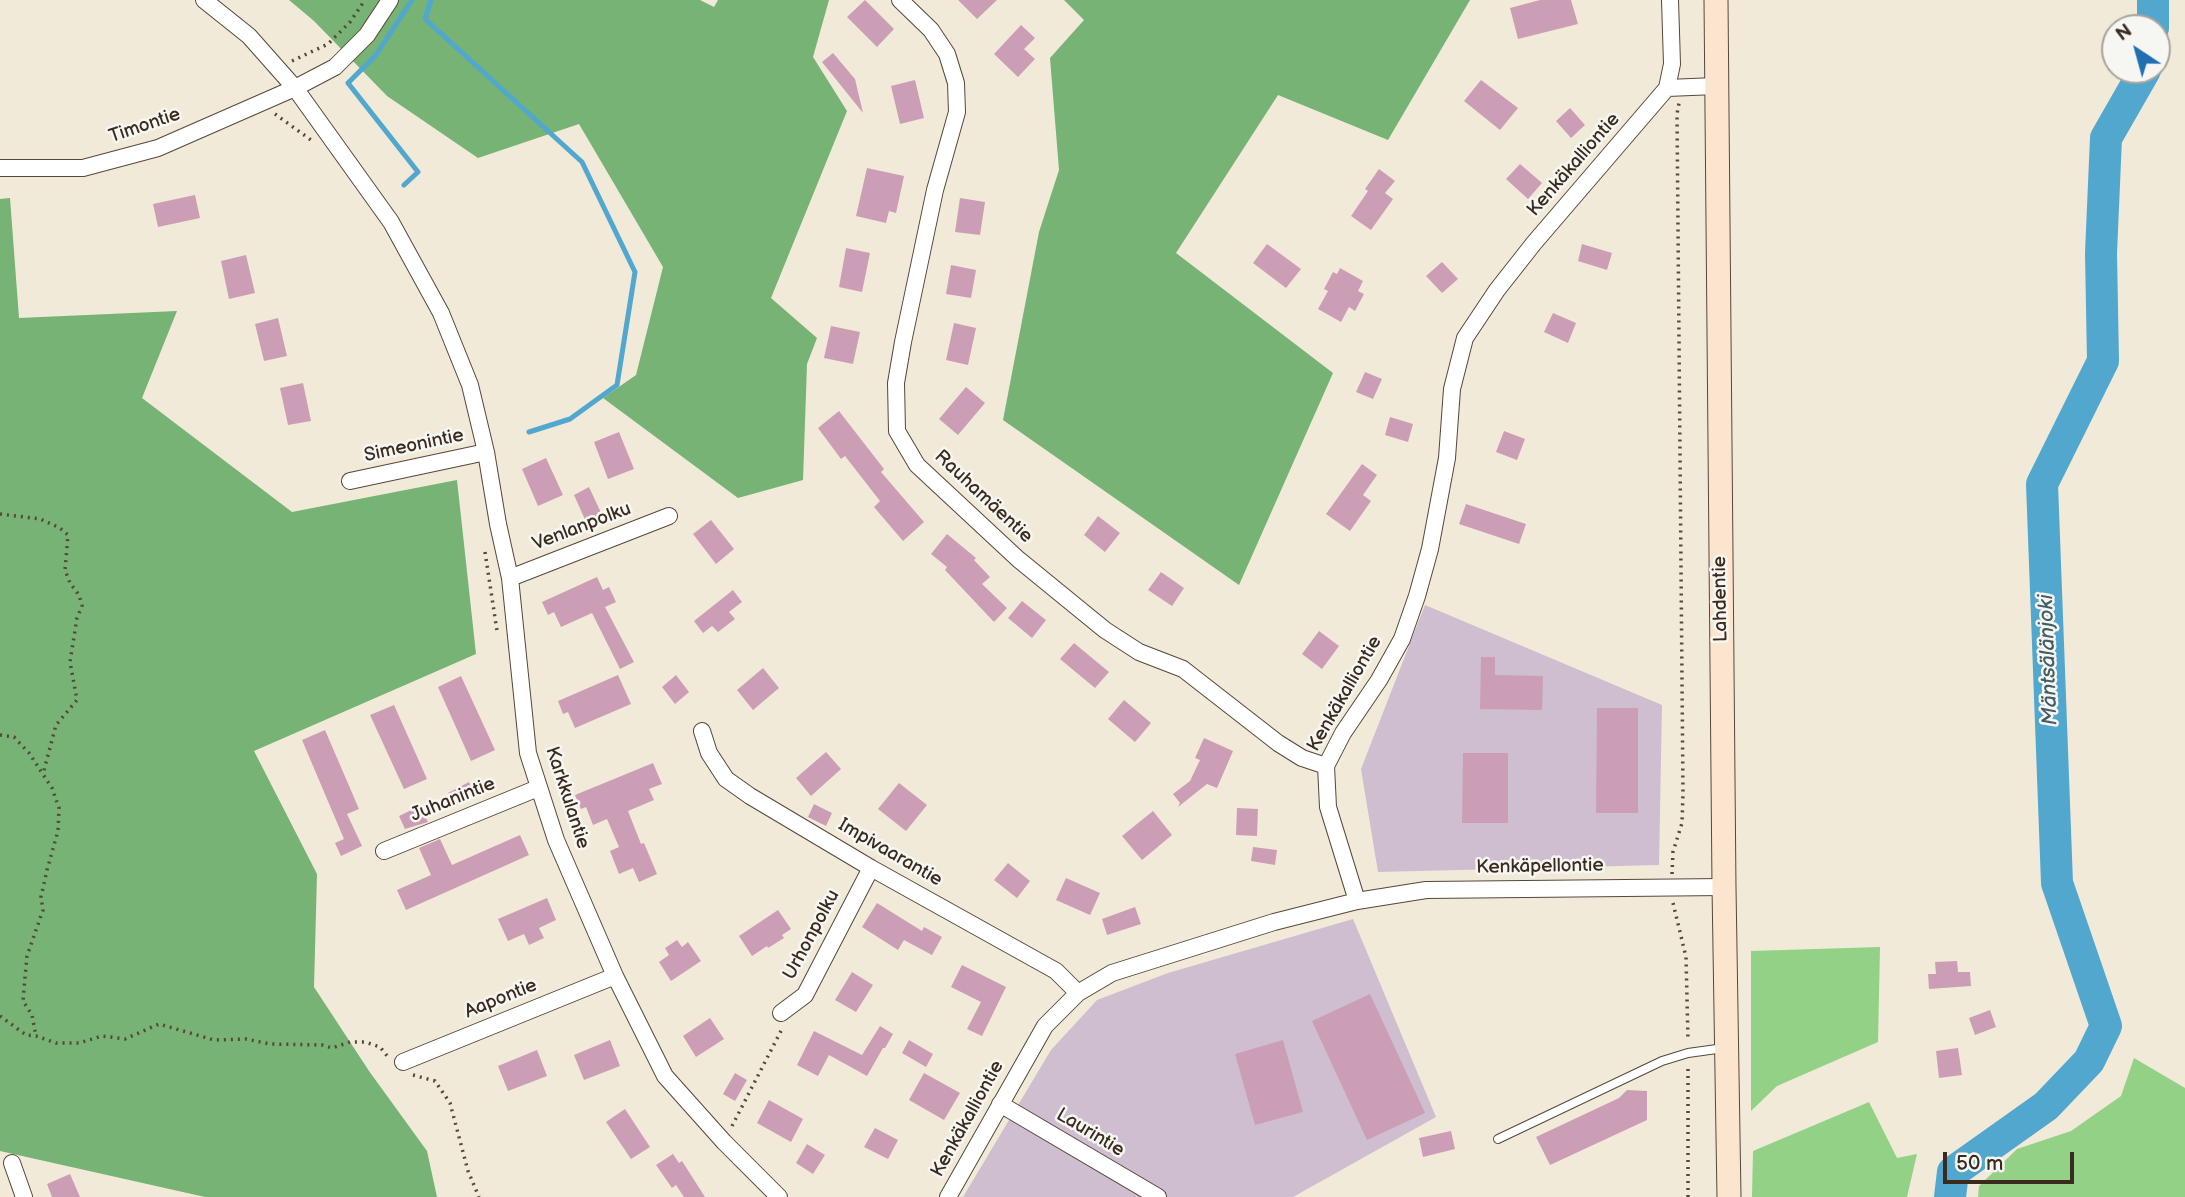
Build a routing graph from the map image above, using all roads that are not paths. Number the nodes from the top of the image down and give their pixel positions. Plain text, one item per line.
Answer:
1 (204, 0) edge
2 (390, 0) edge
3 (900, 0) edge
4 (1670, 0) edge
5 (1716, 0) edge
6 (1716, 86) junction
7 (295, 88) junction
8 (1675, 88) junction
9 (0, 167) edge
10 (486, 452) junction
11 (350, 481) dead end
12 (669, 516) dead end
13 (510, 578) junction
14 (702, 731) dead end
15 (1326, 766) junction
16 (538, 788) junction
17 (384, 851) dead end
18 (871, 868) junction
19 (1724, 887) junction
20 (1357, 901) junction
21 (615, 976) junction
22 (1077, 993) junction
23 (788, 1008) road end
24 (1727, 1047) junction
25 (399, 1065) road end
26 (1000, 1104) junction
27 (1498, 1139) dead end
28 (12, 1163) dead end
29 (24, 1197) edge
30 (779, 1197) edge
31 (948, 1197) edge
32 (1158, 1197) edge
33 (1729, 1197) edge

1 - 7 street, Karkkulantie
2 - 7 street, Timontie
3 - 15 street, Rauhamäentie
4 - 8 street
5 - 6 main road, Lahdentie
6 - 8 street
6 - 19 main road, Lahdentie
7 - 9 street, Timontie
7 - 10 street, Karkkulantie
8 - 15 street, Kenkäkalliontie
10 - 11 street, Simeonintie
10 - 13 street, Karkkulantie
12 - 13 street, Venlanpolku
13 - 16 street, Karkkulantie
14 - 18 street, Impivaarantie
15 - 20 street, Kenkäkalliontie
16 - 17 street, Juhanintie
16 - 21 street, Karkkulantie
18 - 22 street, Impivaarantie
18 - 23 street, Urhonpolku
19 - 20 street, Kenkäpellontie
19 - 24 main road, Lahdentie
20 - 22 street, Kenkäkalliontie
21 - 25 street, Aapontie
21 - 30 street, Karkkulantie
22 - 26 street, Kenkäkalliontie
24 - 27 lane
24 - 33 main road, Lahdentie
26 - 31 street, Kenkäkalliontie
26 - 32 street, Laurintie
28 - 29 street

